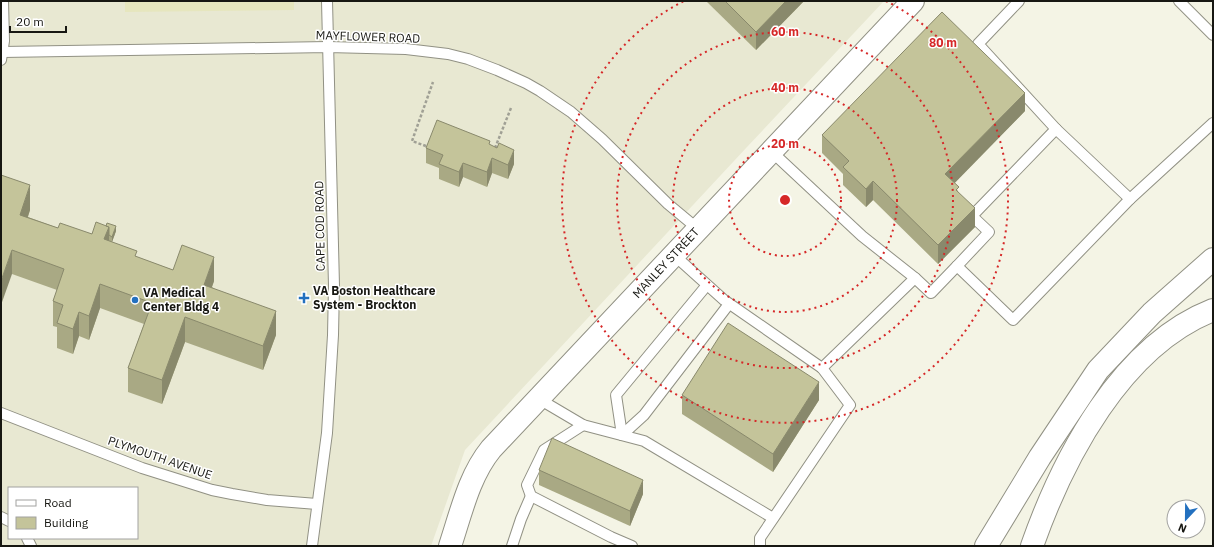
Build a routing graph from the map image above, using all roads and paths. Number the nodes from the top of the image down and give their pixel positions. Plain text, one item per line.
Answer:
1 (3, 1) edge
2 (327, 1) edge
3 (913, 1) edge
4 (1019, 1) edge
5 (1179, 1) edge
6 (1213, 35) edge
7 (328, 47) junction
8 (2, 56) edge
9 (433, 82) dead end
10 (511, 108) dead end
11 (1213, 123) edge
12 (1056, 129) junction
13 (426, 146) edge
14 (494, 150) edge
15 (771, 151) junction
16 (1130, 199) junction
17 (698, 229) junction
18 (674, 255) junction
19 (1213, 259) edge
20 (957, 266) junction
21 (915, 278) junction
22 (707, 285) junction
23 (729, 304) junction
24 (1213, 310) edge
25 (822, 368) junction
26 (539, 399) junction
27 (1, 413) edge
28 (583, 424) junction
29 (622, 435) junction
30 (531, 496) junction
31 (316, 504) junction
32 (773, 518) junction
33 (312, 546) edge
34 (450, 546) edge
35 (512, 546) edge
36 (632, 546) edge
37 (760, 546) edge
38 (986, 546) edge
39 (1032, 546) edge

1 - 8 lane
2 - 7 lane, CAPE COD ROAD
3 - 15 main road, MANLEY STREET
4 - 12 lane
5 - 6 lane
7 - 8 lane, MAYFLOWER ROAD
7 - 17 lane, MAYFLOWER ROAD
7 - 31 lane, CAPE COD ROAD
9 - 13 path
10 - 14 path
11 - 16 lane
12 - 16 lane
12 - 20 lane
15 - 17 main road, MANLEY STREET
15 - 21 lane
16 - 20 lane
17 - 18 main road, MANLEY STREET
18 - 22 lane
18 - 26 main road, MANLEY STREET
19 - 38 main road
20 - 21 lane
21 - 25 lane
22 - 23 lane
22 - 29 lane
23 - 25 lane
23 - 29 lane
24 - 39 main road
25 - 32 lane
26 - 28 lane
26 - 34 main road, MANLEY STREET
27 - 31 lane, PLYMOUTH AVENUE
28 - 29 lane
28 - 30 lane
29 - 32 lane
30 - 35 lane
30 - 36 lane
31 - 33 lane, CAPE COD ROAD
32 - 37 lane

